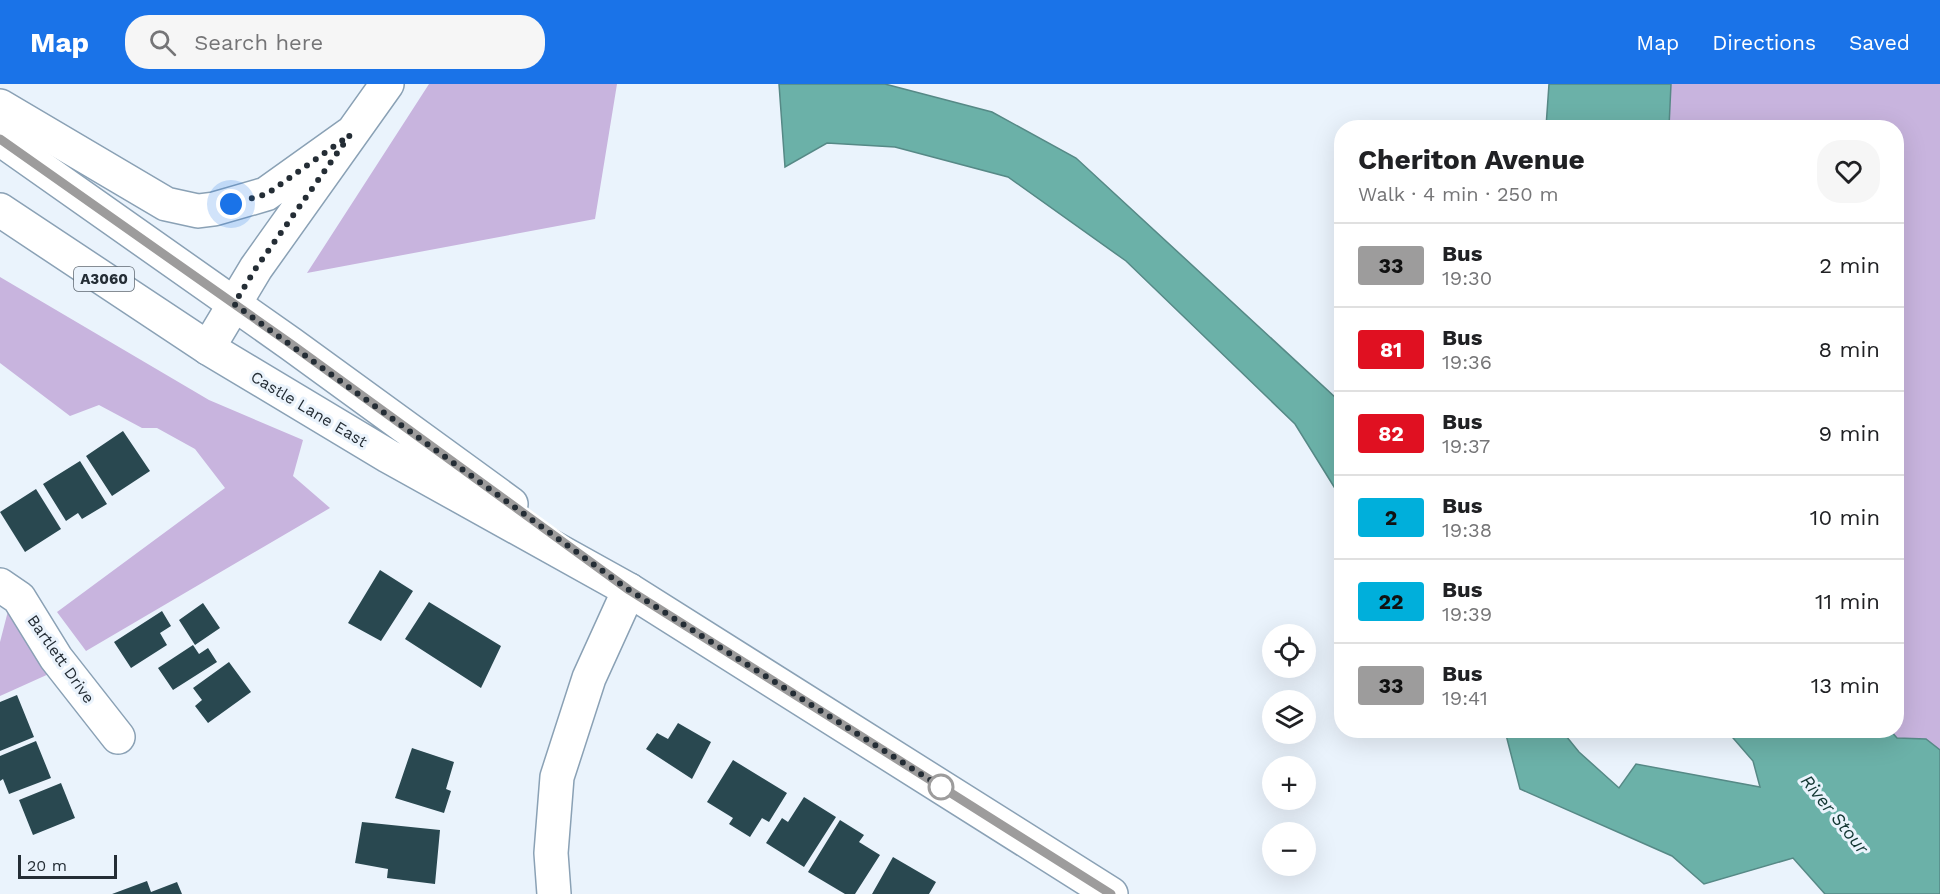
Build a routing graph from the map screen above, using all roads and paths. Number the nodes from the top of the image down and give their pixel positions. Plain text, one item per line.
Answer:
1 (387, 84) edge
2 (0, 106) edge
3 (350, 135) junction
4 (0, 139) edge
5 (0, 210) edge
6 (234, 304) junction
7 (208, 348) junction
8 (0, 585) edge
9 (629, 590) junction
10 (118, 738) dead end
11 (555, 894) edge
12 (1111, 894) edge

1 - 3 main road
2 - 3 main road
3 - 6 main road
4 - 6 main road, Castle Lane East / A3060
5 - 7 main road, Castle Lane East / A3060
6 - 7 main road
6 - 9 main road, Castle Lane East / A3060
7 - 9 main road, Castle Lane East / A3060
8 - 10 main road, Bartlett Drive
9 - 11 main road
9 - 12 main road, Castle Lane East / A3060

